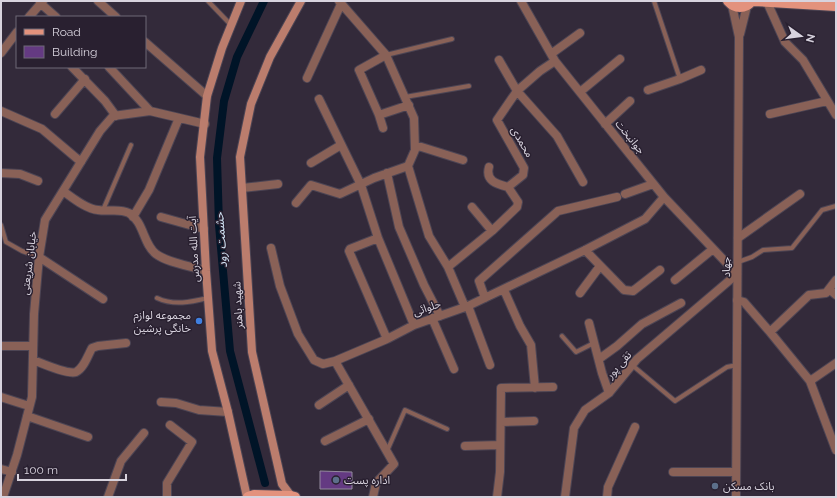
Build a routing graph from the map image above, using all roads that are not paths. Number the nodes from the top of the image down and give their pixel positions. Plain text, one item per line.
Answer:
1 (98, 1) edge
2 (208, 1) edge
3 (241, 1) edge
4 (301, 1) edge
5 (521, 1) edge
6 (654, 1) edge
7 (42, 2) edge
8 (338, 2) edge
9 (767, 2) junction
10 (730, 3) edge
11 (751, 3) edge
12 (836, 6) edge
13 (30, 16) edge
14 (55, 16) edge
15 (115, 16) edge
16 (231, 25) junction
17 (16, 33) edge
18 (580, 33) dead end
19 (739, 37) junction
20 (452, 39) dead end
21 (146, 43) edge
22 (1, 53) edge
23 (386, 55) junction
24 (553, 58) junction
25 (620, 59) dead end
26 (499, 60) dead end
27 (73, 68) edge
28 (110, 68) edge
29 (701, 70) dead end
30 (307, 78) dead end
31 (85, 79) junction
32 (680, 79) junction
33 (470, 86) dead end
34 (648, 90) dead end
35 (517, 91) junction
36 (580, 92) junction
37 (207, 96) junction
38 (404, 97) junction
39 (318, 99) dead end
40 (630, 101) dead end
41 (827, 101) junction
42 (408, 105) junction
43 (1, 111) edge
44 (150, 111) junction
45 (55, 114) dead end
46 (770, 114) dead end
47 (379, 115) junction
48 (836, 115) edge
49 (116, 116) junction
50 (179, 118) junction
51 (204, 124) junction
52 (605, 124) junction
53 (383, 128) dead end
54 (132, 145) dead end
55 (341, 145) junction
56 (415, 145) junction
57 (463, 160) dead end
58 (81, 162) junction
59 (311, 163) dead end
60 (408, 166) junction
61 (489, 168) dead end
62 (1, 173) edge
63 (387, 173) junction
64 (38, 181) dead end
65 (583, 182) dead end
66 (278, 184) dead end
67 (653, 184) junction
68 (361, 185) junction
69 (508, 187) junction
70 (242, 188) junction
71 (63, 191) junction
72 (800, 194) dead end
73 (664, 197) junction
74 (296, 203) dead end
75 (836, 206) edge
76 (472, 207) dead end
77 (103, 210) junction
78 (133, 217) junction
79 (161, 217) dead end
80 (1, 225) edge
81 (204, 230) junction
82 (492, 231) junction
83 (378, 238) junction
84 (738, 238) junction
85 (272, 248) dead end
86 (713, 249) junction
87 (586, 250) junction
88 (39, 257) junction
89 (737, 262) junction
90 (600, 266) junction
91 (448, 267) junction
92 (660, 270) dead end
93 (206, 271) junction
94 (737, 274) junction
95 (674, 280) dead end
96 (836, 280) edge
97 (829, 289) junction
98 (504, 290) junction
99 (580, 294) dead end
100 (836, 295) edge
101 (157, 298) dead end
102 (208, 298) junction
103 (485, 298) junction
104 (103, 299) dead end
105 (737, 300) junction
106 (681, 303) dead end
107 (466, 307) junction
108 (436, 317) junction
109 (589, 323) dead end
110 (414, 325) junction
111 (770, 332) junction
112 (562, 336) dead end
113 (387, 339) junction
114 (126, 343) dead end
115 (594, 343) junction
116 (1, 346) edge
117 (33, 346) junction
118 (599, 359) junction
119 (33, 360) junction
120 (335, 361) junction
121 (836, 363) edge
122 (490, 364) dead end
123 (632, 365) junction
124 (737, 365) junction
125 (454, 369) dead end
126 (810, 381) junction
127 (349, 385) junction
128 (554, 387) dead end
129 (535, 388) junction
130 (609, 393) junction
131 (1, 397) edge
132 (161, 402) dead end
133 (30, 406) junction
134 (319, 406) dead end
135 (228, 412) junction
136 (27, 416) junction
137 (369, 419) junction
138 (534, 421) dead end
139 (501, 422) junction
140 (170, 425) dead end
141 (635, 427) dead end
142 (447, 429) dead end
143 (144, 432) dead end
144 (88, 437) dead end
145 (325, 441) dead end
146 (500, 445) junction
147 (465, 446) dead end
148 (836, 450) edge
149 (387, 452) junction
150 (1, 469) edge
151 (12, 472) junction
152 (672, 472) dead end
153 (736, 472) junction
154 (293, 496) edge
155 (3, 497) edge
156 (108, 497) edge
157 (167, 497) edge
158 (248, 497) edge
159 (373, 497) edge
160 (497, 497) edge
161 (565, 497) edge
162 (607, 497) edge
163 (736, 497) edge

1 - 15 street
2 - 16 lane
3 - 16 main road, آیت الله مدرس
4 - 70 main road, شهید باهنر
5 - 24 street, جوانبخت
6 - 32 lane
7 - 13 street
7 - 14 street
8 - 23 street
8 - 30 street
9 - 11 main road
9 - 12 main road
9 - 41 street
10 - 11 main road
10 - 19 street
11 - 19 street
16 - 37 main road, آیت الله مدرس
17 - 22 street
18 - 24 street, محمدی
19 - 84 street, جهاد
20 - 23 lane
21 - 37 street
23 - 38 street
23 - 47 street
24 - 35 street, محمدی
24 - 36 street, جوانبخت
25 - 36 street
26 - 35 street
27 - 31 street
28 - 44 street
29 - 32 street
31 - 45 street
31 - 49 street
32 - 34 street
33 - 38 lane
35 - 65 street
35 - 69 street, محمدی
36 - 52 street, جوانبخت
37 - 51 main road, آیت الله مدرس
38 - 42 street
39 - 55 street
40 - 52 street
41 - 46 street
41 - 48 street
42 - 47 street
42 - 56 street
43 - 58 street
44 - 49 street
44 - 50 street
47 - 53 street
49 - 58 street, خیابان شریعتی
50 - 51 street
50 - 78 street
51 - 81 main road, آیت الله مدرس
52 - 67 street, جوانبخت
54 - 77 lane
55 - 59 street
55 - 68 street
56 - 57 street
56 - 60 street
58 - 71 street, خیابان شریعتی
60 - 63 street
60 - 91 street
61 - 69 street
62 - 64 street
63 - 68 street
63 - 108 street
66 - 70 street
67 - 73 street, جوانبخت
67 - 103 street
68 - 74 street
68 - 83 street
69 - 82 street
70 - 154 main road, شهید باهنر
71 - 77 street
71 - 88 street, خیابان شریعتی
72 - 84 street
73 - 86 street, جوانبخت
73 - 87 street, حلوائی
75 - 89 lane
76 - 82 street
77 - 78 street
78 - 93 street
79 - 81 street
80 - 88 lane
81 - 93 main road, آیت الله مدرس
82 - 91 street
83 - 110 street
83 - 113 street
84 - 89 street, جهاد
85 - 120 street
86 - 94 street, جوانبخت
86 - 95 street
87 - 90 street
87 - 98 street, حلوائی
88 - 104 street
88 - 117 street, خیابان شریعتی
89 - 94 street, جهاد
90 - 92 street
90 - 99 street
91 - 107 street
93 - 102 main road, آیت الله مدرس
94 - 105 street, جهاد
94 - 123 street, تقی پور
96 - 97 street
97 - 100 street
97 - 111 street
98 - 103 street, حلوائی
98 - 129 street
101 - 102 lane
102 - 135 main road, آیت الله مدرس
103 - 107 street, حلوائی
105 - 111 street
105 - 124 street, جهاد
106 - 118 street
107 - 108 street, حلوائی
107 - 122 street
108 - 110 street, حلوائی
108 - 125 street
109 - 115 street
110 - 113 street, حلوائی
111 - 126 street
112 - 115 lane
113 - 120 street, حلوائی
114 - 119 street
115 - 118 street
116 - 117 street
117 - 119 street, خیابان شریعتی
118 - 130 street
119 - 133 street, خیابان شریعتی
120 - 127 street
121 - 126 street
123 - 124 lane
123 - 130 street, تقی پور
124 - 153 street, جهاد
126 - 148 street
127 - 134 street
127 - 137 street
128 - 129 street
129 - 139 street
130 - 161 street, تقی پور
131 - 133 street
132 - 135 street
133 - 136 street, خیابان شریعتی
135 - 158 main road, آیت الله مدرس
136 - 144 street
136 - 151 street, خیابان شریعتی
137 - 145 street
137 - 149 street
138 - 139 street
139 - 146 street
140 - 157 street
141 - 162 street
142 - 149 lane
143 - 156 street
146 - 147 street
146 - 160 street
149 - 159 street
150 - 151 street
151 - 155 street, خیابان شریعتی
152 - 153 street
153 - 163 street, جهاد
154 - 158 main road

